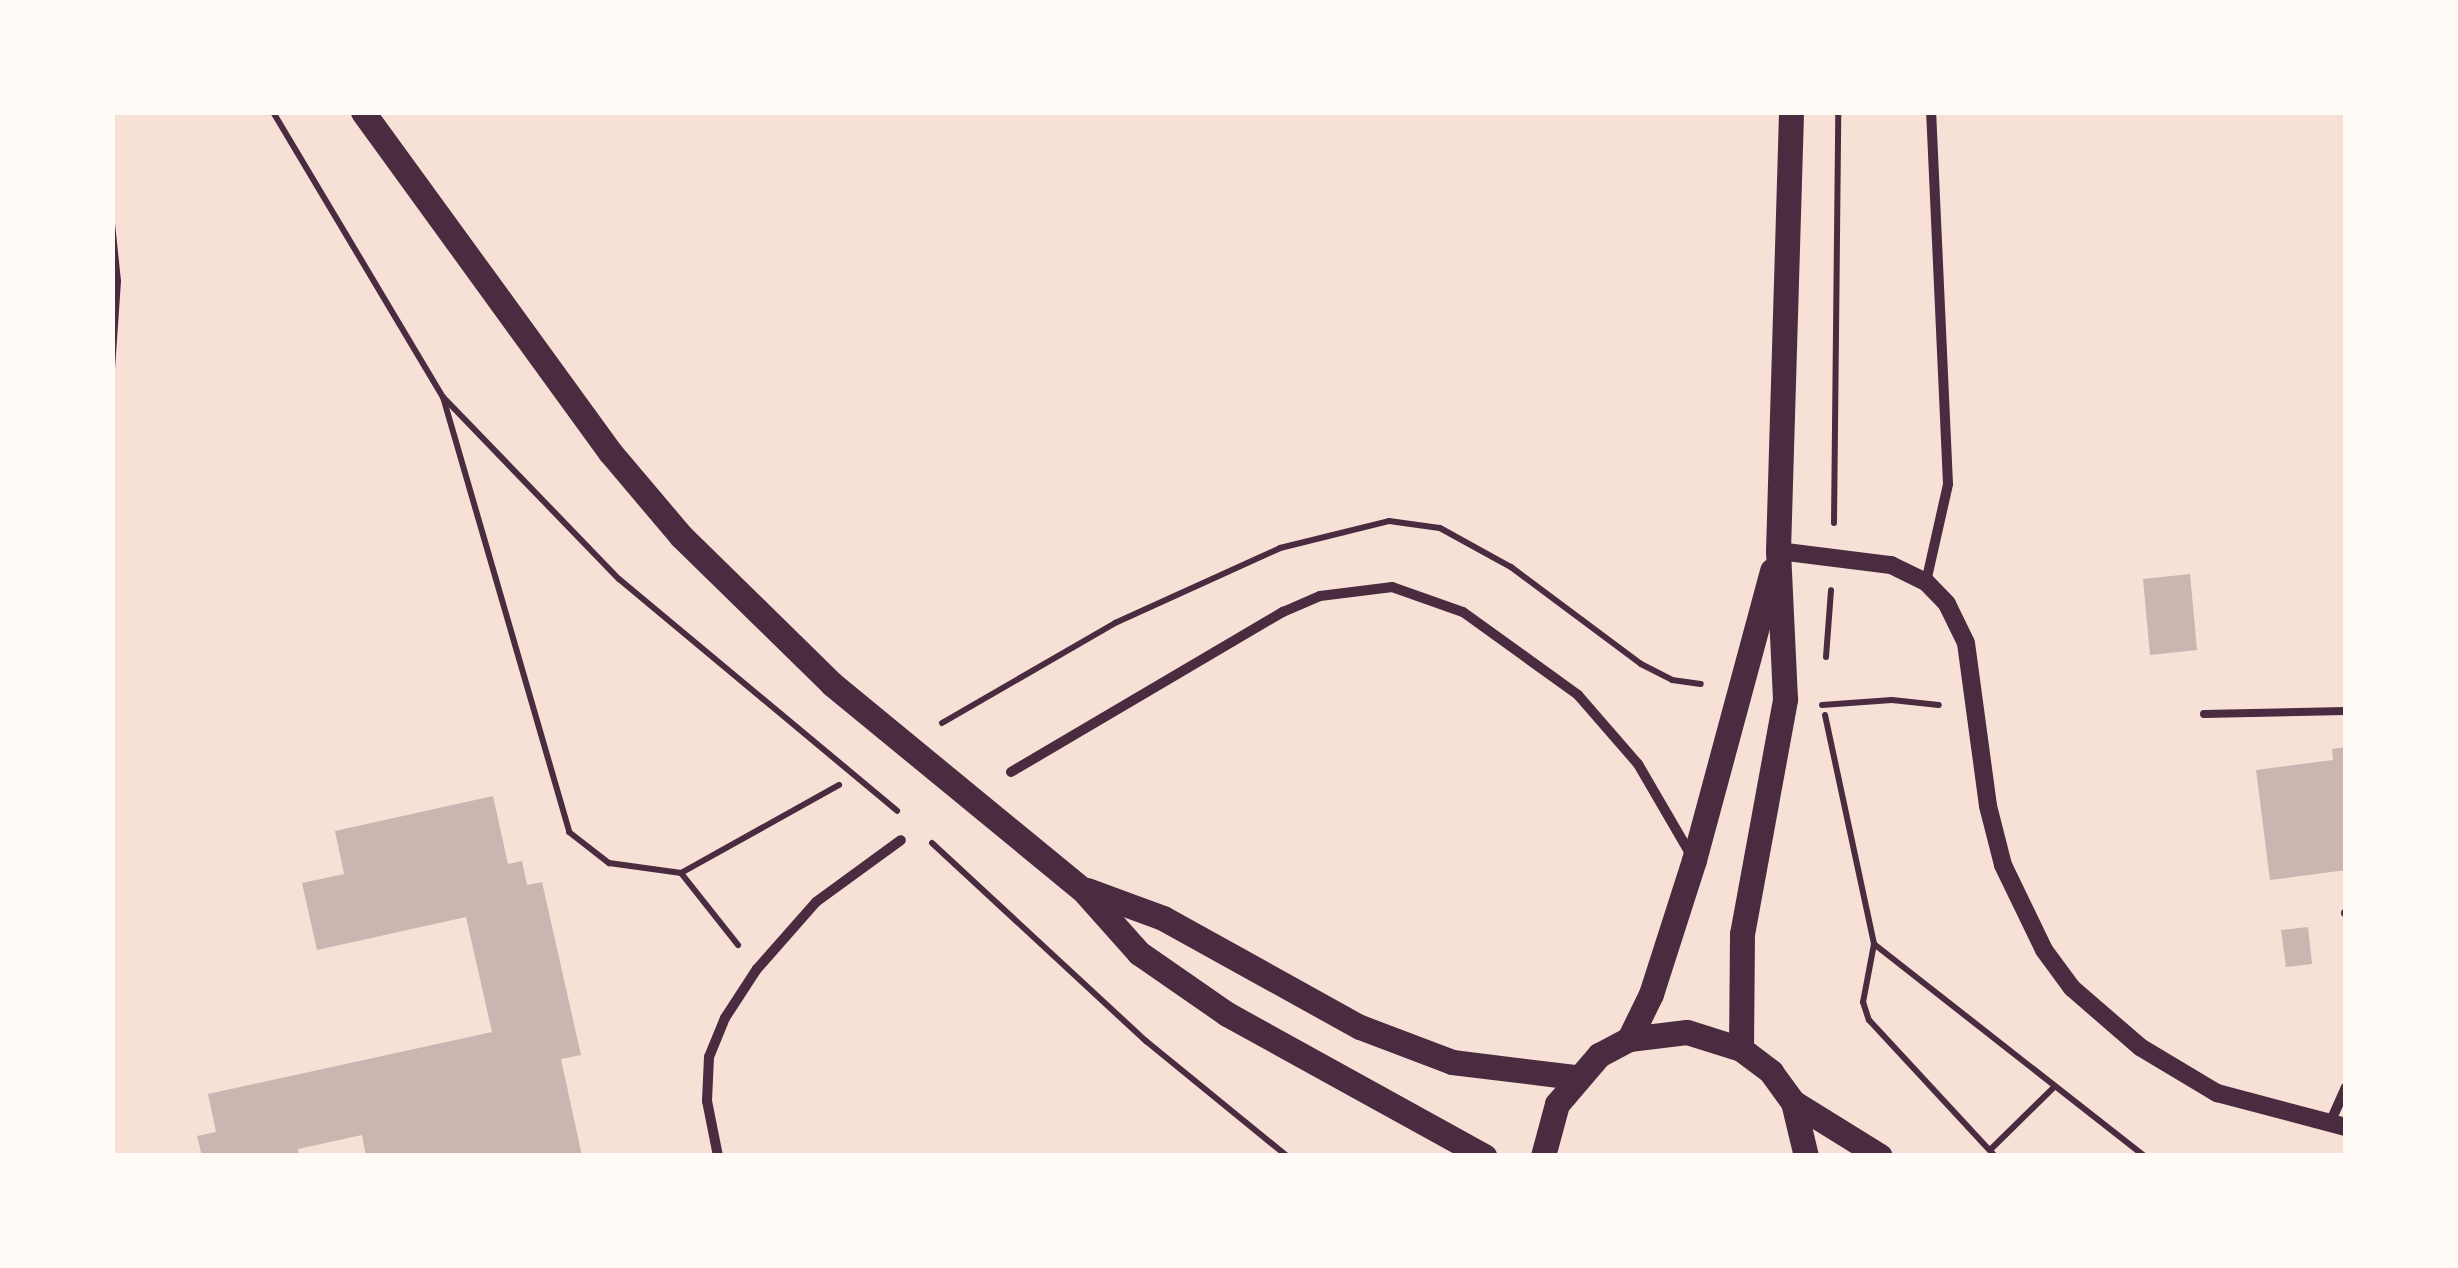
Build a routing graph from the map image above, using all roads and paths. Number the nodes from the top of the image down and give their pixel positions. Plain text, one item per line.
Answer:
1 (273, 112) edge
2 (363, 112) edge
3 (1791, 112) edge
4 (1838, 112) edge
5 (1930, 112) edge
6 (112, 223) edge
7 (112, 368) edge
8 (443, 397) junction
9 (1778, 551) junction
10 (1834, 555) junction
11 (1926, 582) junction
12 (1826, 668) dead end
13 (1824, 686) dead end
14 (1823, 705) junction
15 (1976, 709) junction
16 (2346, 711) edge
17 (2204, 714) dead end
18 (1012, 772) dead end
19 (839, 785) dead end
20 (901, 815) dead end
21 (901, 840) dead end
22 (929, 840) dead end
23 (1694, 860) junction
24 (681, 873) junction
25 (1082, 889) junction
26 (1874, 944) junction
27 (758, 969) junction
28 (1629, 1039) junction
29 (1742, 1050) junction
30 (1574, 1077) junction
31 (2346, 1087) edge
32 (2054, 1088) junction
33 (1792, 1102) junction
34 (2338, 1125) edge
35 (1993, 1153) edge
36 (718, 1156) edge
37 (1287, 1156) edge
38 (1484, 1156) edge
39 (1544, 1156) edge
40 (1806, 1156) edge
41 (1880, 1156) edge
42 (2144, 1156) edge

1 - 8 path
2 - 25 main road
3 - 9 main road
4 - 10 path
5 - 11 street
6 - 7 path
8 - 20 path
8 - 24 path
9 - 10 street
9 - 23 main road
9 - 29 main road
10 - 11 street
10 - 12 path
11 - 15 street
13 - 14 path
14 - 15 path
14 - 26 path
15 - 34 street
16 - 17 lane
18 - 23 street
19 - 24 path
21 - 27 street
22 - 37 path
23 - 28 main road
24 - 27 path
25 - 30 main road
25 - 38 main road
26 - 32 path
26 - 35 path
27 - 36 street
28 - 29 main road
28 - 30 main road
29 - 33 main road
30 - 39 main road
31 - 34 street
32 - 35 path
32 - 42 path
33 - 40 main road
33 - 41 main road

